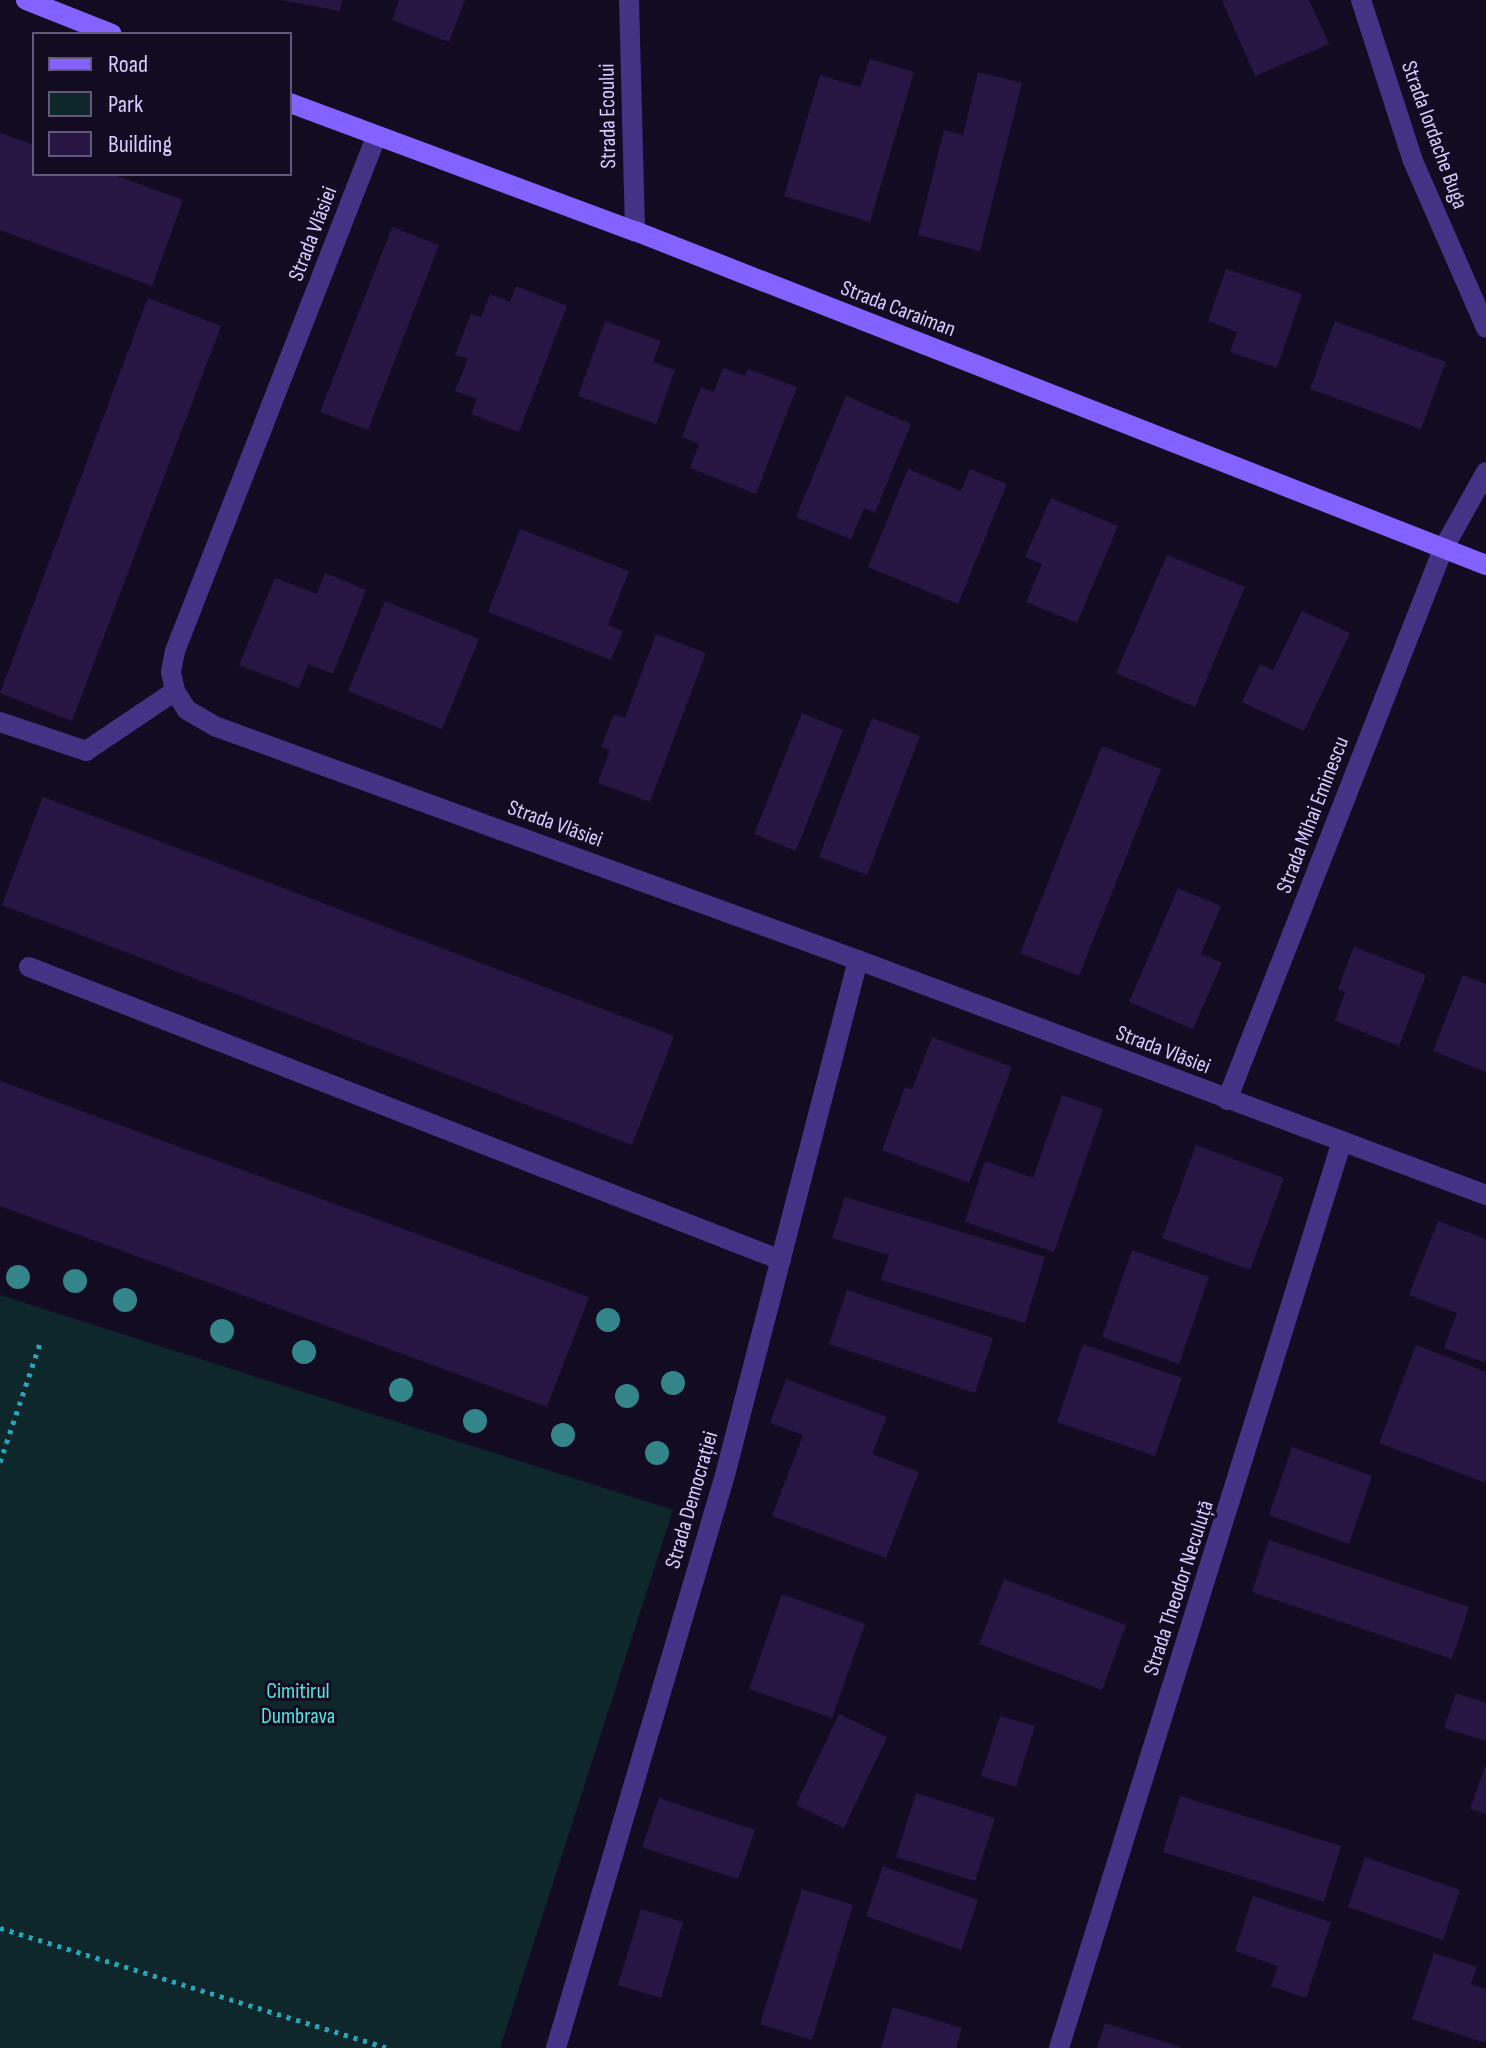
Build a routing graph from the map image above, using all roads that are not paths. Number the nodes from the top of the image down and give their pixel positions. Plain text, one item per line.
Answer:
1 (26, 0) edge
2 (629, 0) edge
3 (1361, 0) edge
4 (107, 32) edge
5 (292, 104) edge
6 (376, 137) junction
7 (635, 231) junction
8 (1486, 328) edge
9 (1486, 472) edge
10 (1443, 549) junction
11 (1486, 565) edge
12 (175, 691) junction
13 (0, 722) edge
14 (858, 960) junction
15 (29, 967) dead end
16 (1227, 1100) junction
17 (1342, 1141) junction
18 (1486, 1195) edge
19 (781, 1260) junction
20 (556, 2048) edge
21 (1059, 2048) edge

1 - 4 main road
2 - 7 street, Strada Ecoului
3 - 8 street, Strada Iordache Buga
5 - 6 main road, Strada Caraiman
6 - 7 main road, Strada Caraiman
6 - 12 street, Strada Vlăsiei
7 - 10 main road, Strada Caraiman
9 - 10 street, Strada Mihai Eminescu
10 - 11 main road, Strada Caraiman
10 - 16 street, Strada Mihai Eminescu
12 - 13 street
12 - 14 street, Strada Vlăsiei
14 - 16 street, Strada Vlăsiei
14 - 19 street, Strada Democrației
15 - 19 street
16 - 17 street, Strada Vlăsiei
17 - 18 street, Strada Vlăsiei
17 - 21 street, Strada Theodor Neculuță
19 - 20 street, Strada Democrației

